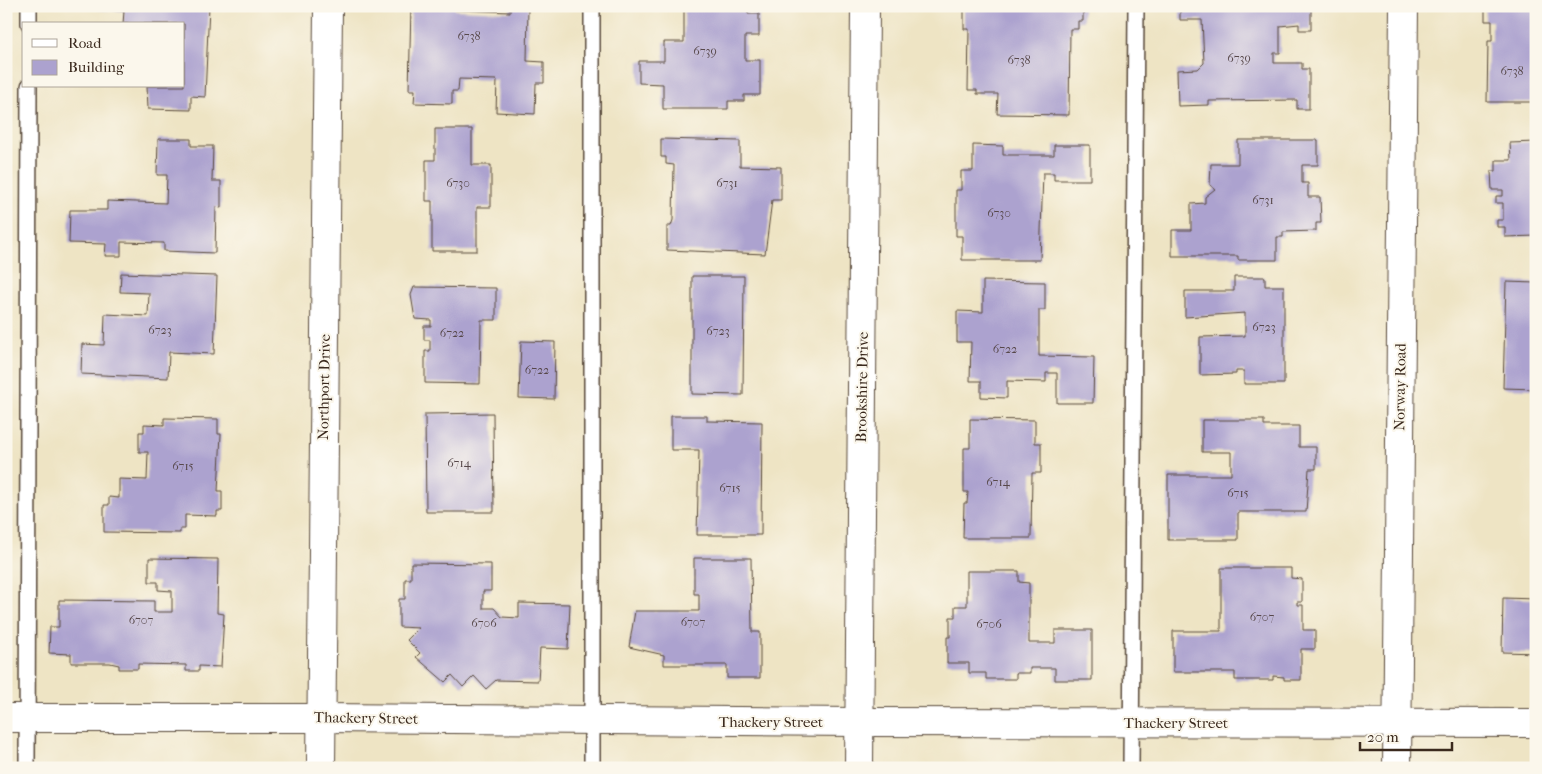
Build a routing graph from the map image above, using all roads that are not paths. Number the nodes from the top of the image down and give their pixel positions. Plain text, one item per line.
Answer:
1 (29, 6) edge
2 (328, 6) edge
3 (592, 6) edge
4 (866, 6) edge
5 (1136, 6) edge
6 (1404, 6) edge
7 (29, 22) edge
8 (29, 88) edge
9 (17, 718) edge
10 (321, 718) junction
11 (592, 721) junction
12 (859, 722) junction
13 (1131, 723) junction
14 (1397, 723) junction
15 (1536, 723) edge
16 (27, 768) edge
17 (321, 768) edge
18 (592, 768) edge
19 (859, 768) edge
20 (1131, 768) edge
21 (1397, 768) edge

1 - 7 lane
2 - 10 street, Northport Drive
3 - 11 lane
4 - 12 street, Brookshire Drive
5 - 13 lane
6 - 14 street, Norway Road
8 - 9 lane
9 - 10 street, Thackery Street
9 - 16 lane
10 - 11 street, Thackery Street
10 - 17 street, Northport Drive
11 - 12 street, Thackery Street
11 - 18 lane
12 - 13 street, Thackery Street
12 - 19 street, Brookshire Drive
13 - 14 street, Thackery Street
13 - 20 lane
14 - 15 street, Thackery Street
14 - 21 street, Norway Road

